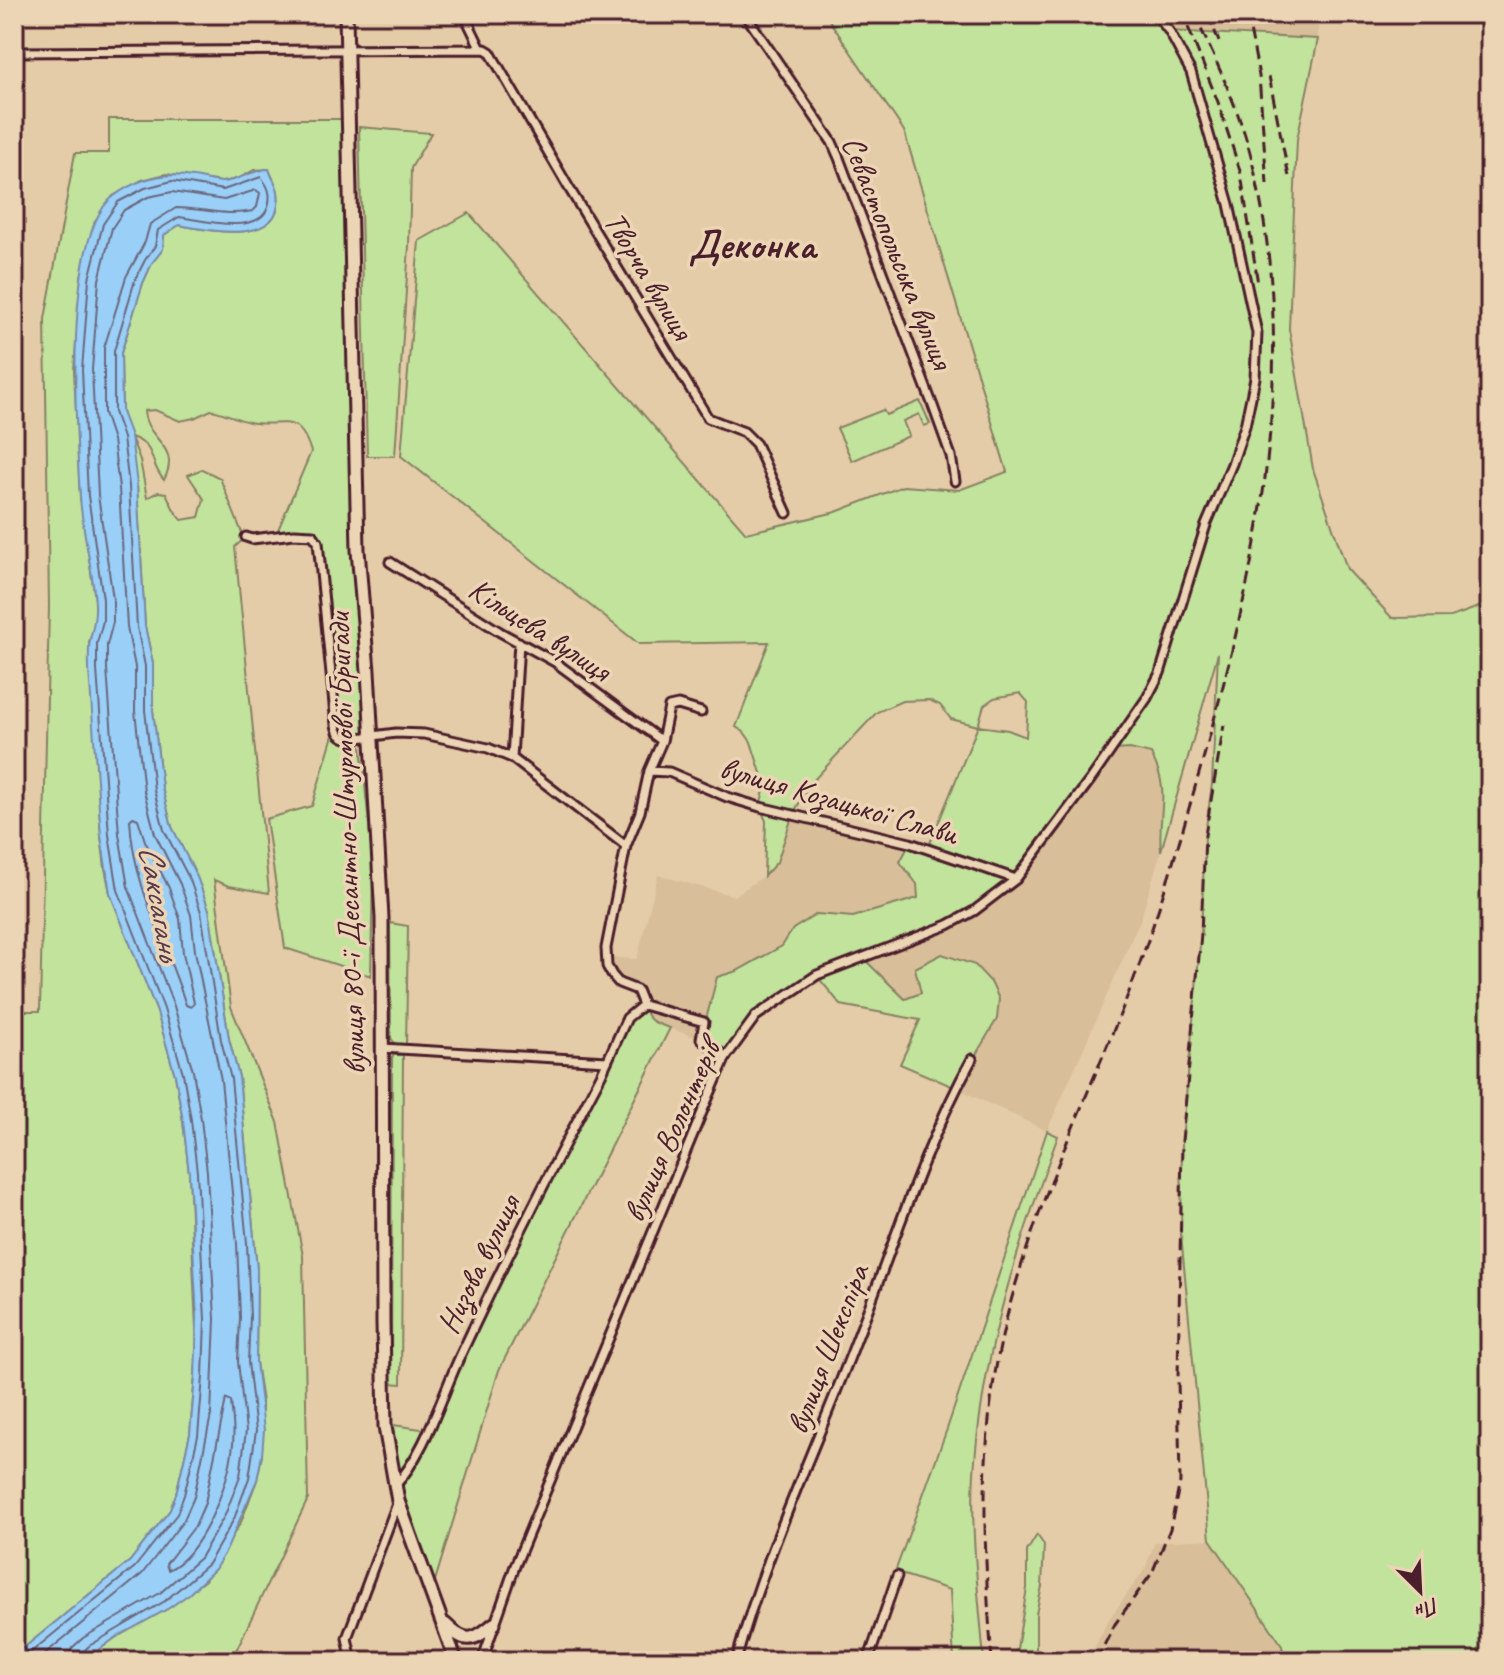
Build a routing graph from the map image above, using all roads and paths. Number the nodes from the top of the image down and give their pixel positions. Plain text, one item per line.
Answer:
1 (346, 14) edge
2 (464, 14) edge
3 (745, 14) edge
4 (1156, 14) edge
5 (480, 47) junction
6 (347, 50) junction
7 (14, 52) edge
8 (955, 481) dead end
9 (787, 513) dead end
10 (246, 537) dead end
11 (390, 562) dead end
12 (519, 642) junction
13 (701, 712) dead end
14 (372, 736) junction
15 (662, 741) junction
16 (512, 758) junction
17 (649, 771) junction
18 (626, 846) junction
19 (1016, 879) junction
20 (643, 1005) junction
21 (382, 1048) junction
22 (726, 1057) junction
23 (972, 1059) dead end
24 (607, 1061) junction
25 (394, 1487) junction
26 (398, 1501) junction
27 (897, 1576) dead end
28 (441, 1621) junction
29 (494, 1624) junction
30 (352, 1661) edge
31 (456, 1661) edge
32 (482, 1661) edge
33 (736, 1661) edge
34 (868, 1661) edge

1 - 6 street, вулиця 80-ї Десантно-Штурмової Бригади
2 - 5 street, Творча вулиця
3 - 8 street, Севастопольська вулиця
4 - 19 street, вулиця Волонтерів
5 - 6 street
5 - 9 street, Творча вулиця
6 - 7 street
6 - 14 street, вулиця 80-ї Десантно-Штурмової Бригади
10 - 14 street
11 - 12 street, Кільцева вулиця
12 - 15 street, Кільцева вулиця
12 - 16 street
13 - 15 street
14 - 16 street
14 - 21 street, вулиця 80-ї Десантно-Штурмової Бригади
15 - 17 street
16 - 18 street
17 - 18 street
17 - 19 street, вулиця Козацької Слави
18 - 20 street
19 - 22 street, вулиця Волонтерів
20 - 22 street
20 - 24 street, Низова вулиця
21 - 24 street
21 - 25 street, вулиця 80-ї Десантно-Штурмової Бригади
22 - 29 street, вулиця Волонтерів
23 - 33 street, вулиця Шекспіра
24 - 25 street, Низова вулиця
25 - 26 street, вулиця 80-ї Десантно-Штурмової Бригади
26 - 28 street, вулиця 80-ї Десантно-Штурмової Бригади
26 - 30 street
27 - 34 street
28 - 29 street
28 - 31 street, вулиця 80-ї Десантно-Штурмової Бригади
29 - 32 street, вулиця Волонтерів

